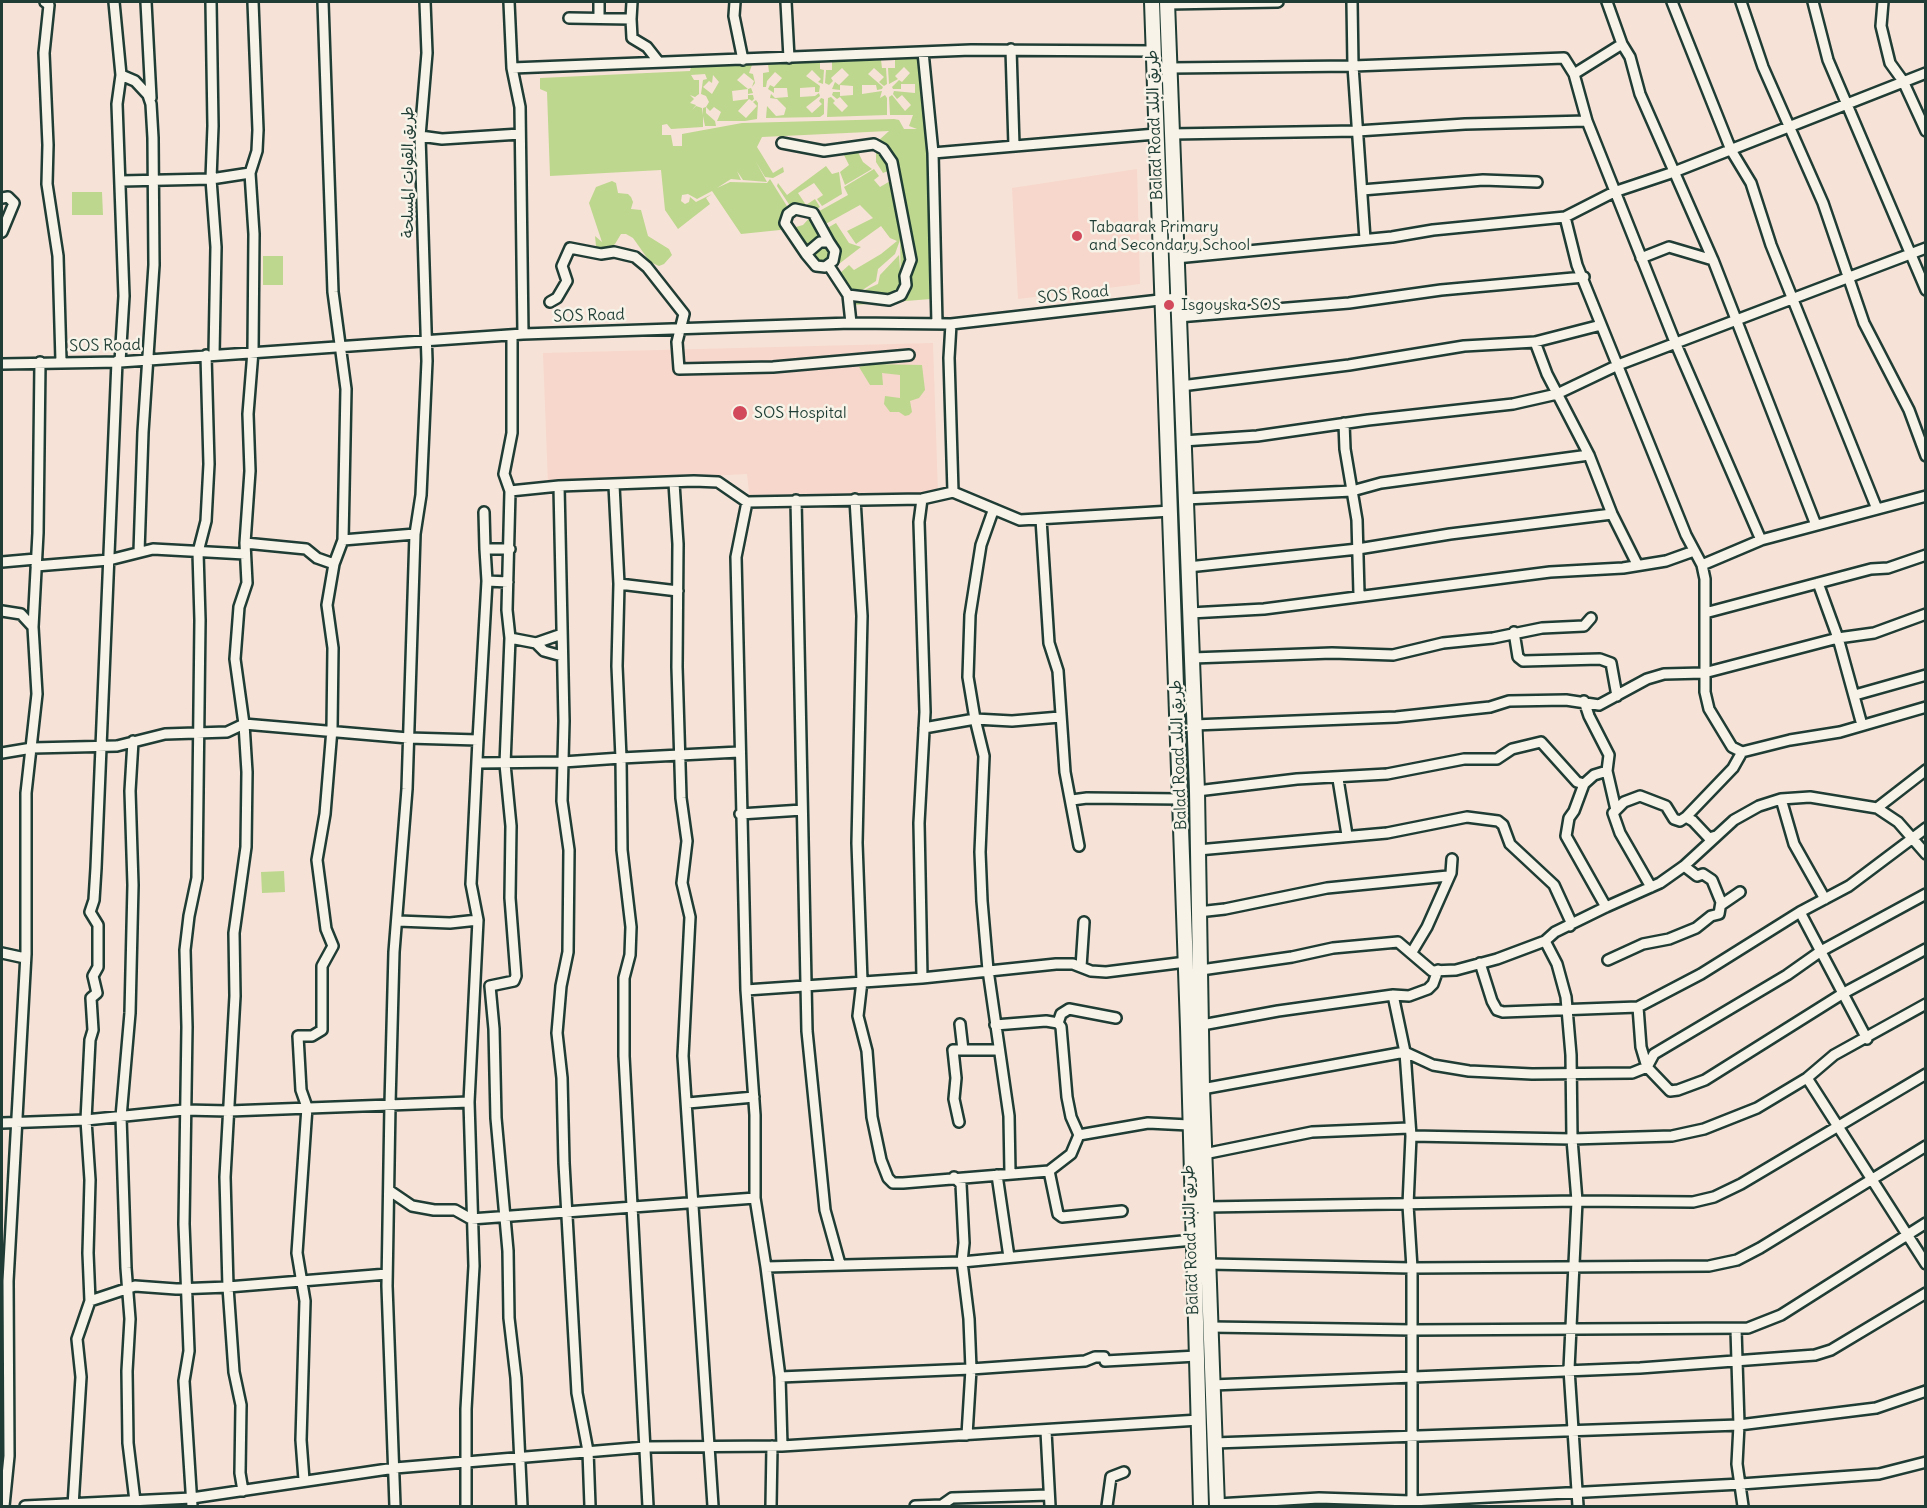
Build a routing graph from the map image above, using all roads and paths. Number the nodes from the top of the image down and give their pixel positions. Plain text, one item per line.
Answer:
1 (45, 2) edge
2 (114, 2) edge
3 (146, 2) edge
4 (211, 2) edge
5 (253, 2) edge
6 (323, 2) edge
7 (425, 2) edge
8 (509, 2) edge
9 (599, 2) edge
10 (632, 2) edge
11 (735, 2) edge
12 (786, 2) edge
13 (1152, 2) edge
14 (1278, 2) edge
15 (1352, 2) edge
16 (1607, 2) edge
17 (1672, 2) edge
18 (1741, 2) edge
19 (1813, 2) edge
20 (1883, 2) edge
21 (1167, 3) edge
22 (569, 18) dead end
23 (599, 18) junction
24 (631, 19) junction
25 (1622, 44) junction
26 (1011, 49) junction
27 (1154, 51) junction
28 (924, 52) junction
29 (789, 58) junction
30 (743, 60) junction
31 (658, 61) junction
32 (1353, 66) junction
33 (512, 68) junction
34 (1170, 68) junction
35 (1926, 73) edge
36 (1574, 74) junction
37 (121, 75) junction
38 (1903, 81) junction
39 (1848, 103) junction
40 (151, 104) junction
41 (1587, 121) junction
42 (1790, 126) junction
43 (1357, 131) junction
44 (1926, 131) edge
45 (520, 134) junction
46 (1156, 134) junction
47 (1171, 134) junction
48 (420, 136) junction
49 (782, 143) dead end
50 (1014, 146) junction
51 (1731, 150) junction
52 (933, 153) junction
53 (1674, 172) junction
54 (250, 173) junction
55 (211, 179) junction
56 (121, 181) junction
57 (154, 181) junction
58 (1537, 182) dead end
59 (1362, 190) junction
60 (1614, 192) junction
61 (2, 198) edge
62 (1565, 217) junction
63 (2, 232) edge
64 (1365, 239) junction
65 (829, 242) junction
66 (1926, 248) edge
67 (1910, 253) junction
68 (806, 254) junction
69 (1176, 258) junction
70 (1641, 258) junction
71 (1713, 260) junction
72 (828, 266) junction
73 (1848, 276) junction
74 (1584, 277) junction
75 (1926, 290) edge
76 (848, 295) junction
77 (1794, 297) junction
78 (1170, 299) junction
79 (550, 302) dead end
80 (1178, 317) junction
81 (1734, 320) junction
82 (851, 323) junction
83 (937, 324) junction
84 (951, 324) junction
85 (1601, 325) junction
86 (679, 328) junction
87 (523, 334) junction
88 (512, 335) junction
89 (426, 342) junction
90 (1535, 342) junction
91 (1675, 342) junction
92 (342, 348) junction
93 (253, 351) junction
94 (210, 355) junction
95 (909, 356) dead end
96 (147, 360) junction
97 (61, 361) junction
98 (40, 362) junction
99 (118, 362) junction
100 (2, 364) edge
101 (1618, 365) junction
102 (1181, 386) junction
103 (1557, 394) junction
104 (1344, 423) junction
105 (1183, 441) junction
106 (1589, 455) junction
107 (1926, 456) edge
108 (674, 483) junction
109 (614, 484) junction
110 (559, 486) junction
111 (510, 491) junction
112 (1352, 491) junction
113 (954, 492) junction
114 (1926, 496) edge
115 (855, 499) junction
116 (922, 499) junction
117 (1185, 499) junction
118 (796, 500) junction
119 (747, 502) junction
120 (1877, 509) junction
121 (993, 511) junction
122 (1171, 511) junction
123 (484, 512) dead end
124 (1612, 514) junction
125 (1041, 519) junction
126 (1816, 525) junction
127 (415, 534) junction
128 (343, 540) junction
129 (1761, 540) junction
130 (244, 543) junction
131 (485, 549) junction
132 (510, 549) junction
133 (1358, 549) junction
134 (1694, 551) junction
135 (139, 552) junction
136 (198, 552) junction
137 (245, 554) junction
138 (1926, 555) edge
139 (109, 560) junction
140 (2, 562) edge
141 (36, 563) junction
142 (334, 564) junction
143 (1637, 564) junction
144 (1702, 565) junction
145 (1188, 567) junction
146 (487, 581) junction
147 (508, 582) junction
148 (1818, 583) junction
149 (619, 584) junction
150 (678, 591) junction
151 (1359, 594) junction
152 (2, 611) edge
153 (1190, 613) junction
154 (1705, 613) junction
155 (1926, 614) edge
156 (1591, 618) dead end
157 (33, 627) junction
158 (1514, 632) junction
159 (562, 634) junction
160 (510, 638) junction
161 (1838, 638) junction
162 (536, 643) junction
163 (562, 656) junction
164 (1192, 658) junction
165 (1704, 673) junction
166 (1926, 675) edge
167 (1617, 696) junction
168 (1855, 696) junction
169 (1584, 701) junction
170 (1926, 707) edge
171 (1060, 717) junction
172 (975, 719) junction
173 (244, 724) junction
174 (1194, 725) junction
175 (1862, 725) junction
176 (924, 728) junction
177 (333, 729) junction
178 (198, 735) junction
179 (408, 738) junction
180 (478, 740) junction
181 (133, 741) junction
182 (101, 746) junction
183 (32, 748) junction
184 (739, 752) junction
185 (2, 753) edge
186 (1742, 753) junction
187 (680, 756) junction
188 (621, 758) junction
189 (563, 762) junction
190 (477, 763) junction
191 (505, 764) junction
192 (1926, 770) edge
193 (1607, 771) junction
194 (1338, 779) junction
195 (1584, 784) junction
196 (1197, 791) junction
197 (1181, 799) junction
198 (1781, 799) junction
199 (1072, 800) junction
200 (1877, 808) junction
201 (802, 810) junction
202 (1616, 810) junction
203 (740, 814) junction
204 (1686, 817) junction
205 (1926, 828) edge
206 (1347, 835) junction
207 (1716, 836) junction
208 (1911, 838) junction
209 (1079, 846) dead end
210 (1198, 850) junction
211 (1926, 854) edge
212 (1452, 859) dead end
213 (1684, 866) junction
214 (1448, 876) junction
215 (1650, 887) junction
216 (1740, 892) dead end
217 (1926, 894) edge
218 (1825, 899) junction
219 (1721, 905) junction
220 (1606, 907) junction
221 (1198, 912) junction
222 (1800, 912) junction
223 (398, 921) junction
224 (478, 921) junction
225 (1084, 922) dead end
226 (1570, 926) junction
227 (1545, 941) junction
228 (1926, 949) edge
229 (1821, 951) junction
230 (1412, 952) junction
231 (2, 953) edge
232 (25, 958) junction
233 (1608, 960) dead end
234 (1186, 962) junction
235 (1480, 963) junction
236 (1080, 967) junction
237 (988, 970) junction
238 (1200, 970) junction
239 (1438, 970) junction
240 (922, 978) junction
241 (862, 981) junction
242 (805, 985) junction
243 (746, 990) junction
244 (1842, 994) junction
245 (1393, 995) junction
246 (1926, 1004) edge
247 (1638, 1007) junction
248 (1568, 1009) junction
249 (1116, 1018) dead end
250 (1058, 1023) junction
251 (960, 1024) dead end
252 (995, 1025) junction
253 (1203, 1025) junction
254 (1867, 1039) junction
255 (963, 1050) junction
256 (999, 1050) junction
257 (1405, 1052) junction
258 (1647, 1067) junction
259 (1571, 1073) junction
260 (1926, 1074) edge
261 (1807, 1078) junction
262 (1202, 1089) junction
263 (754, 1097) junction
264 (469, 1102) junction
265 (688, 1102) junction
266 (390, 1104) junction
267 (307, 1107) junction
268 (184, 1110) junction
269 (229, 1111) junction
270 (121, 1117) junction
271 (86, 1120) junction
272 (17, 1121) junction
273 (959, 1122) dead end
274 (2, 1123) edge
275 (1189, 1125) junction
276 (1839, 1126) junction
277 (1410, 1132) junction
278 (1079, 1135) junction
279 (1572, 1139) junction
280 (1926, 1146) edge
281 (1204, 1154) junction
282 (1049, 1172) junction
283 (1010, 1173) junction
284 (997, 1175) junction
285 (954, 1177) junction
286 (1870, 1178) junction
287 (390, 1191) junction
288 (755, 1198) junction
289 (1577, 1201) junction
290 (693, 1202) junction
291 (1408, 1205) junction
292 (630, 1207) junction
293 (1206, 1207) junction
294 (568, 1211) junction
295 (1122, 1211) dead end
296 (502, 1215) junction
297 (471, 1220) junction
298 (1926, 1224) edge
299 (1908, 1235) junction
300 (1193, 1240) junction
301 (1009, 1257) junction
302 (962, 1262) junction
303 (840, 1264) junction
304 (1208, 1264) junction
305 (1926, 1264) edge
306 (1576, 1266) junction
307 (766, 1267) junction
308 (1412, 1268) junction
309 (387, 1274) junction
310 (304, 1282) junction
311 (188, 1287) junction
312 (228, 1287) junction
313 (127, 1289) junction
314 (1926, 1293) edge
315 (90, 1301) junction
316 (1210, 1327) junction
317 (1570, 1327) junction
318 (1736, 1329) junction
319 (1413, 1330) junction
320 (1197, 1356) junction
321 (1738, 1362) junction
322 (1569, 1368) junction
323 (971, 1369) junction
324 (780, 1377) junction
325 (1410, 1378) junction
326 (1212, 1385) junction
327 (1926, 1391) edge
328 (1199, 1420) junction
329 (1739, 1425) junction
330 (1046, 1431) junction
331 (1575, 1432) junction
332 (967, 1435) junction
333 (1410, 1437) junction
334 (1214, 1443) junction
335 (707, 1446) junction
336 (777, 1446) junction
337 (645, 1447) junction
338 (588, 1451) junction
339 (519, 1456) junction
340 (466, 1461) junction
341 (1926, 1462) edge
342 (395, 1468) junction
343 (1124, 1472) dead end
344 (304, 1480) junction
345 (1741, 1484) junction
346 (243, 1491) junction
347 (1578, 1492) junction
348 (1049, 1495) junction
349 (135, 1501) junction
350 (192, 1502) edge
351 (1411, 1504) edge
352 (1217, 1505) edge
353 (4, 1506) edge
354 (25, 1506) edge
355 (73, 1506) edge
356 (395, 1506) edge
357 (466, 1506) edge
358 (522, 1506) edge
359 (590, 1506) edge
360 (648, 1506) edge
361 (713, 1506) edge
362 (771, 1506) edge
363 (915, 1506) edge
364 (1050, 1506) edge
365 (1107, 1506) edge
366 (1202, 1506) edge
367 (1578, 1506) edge
368 (1743, 1506) edge

1 - 97 street
2 - 37 street
3 - 40 street
4 - 55 street
5 - 54 street
6 - 92 street
7 - 48 street, طريق القوات المسلحة
8 - 33 street
9 - 23 street
10 - 24 street
11 - 30 street
12 - 29 street
13 - 27 highway, Balad Road طريق البلد
14 - 21 street
15 - 32 street
16 - 25 street
17 - 51 street
18 - 42 street
19 - 39 street
20 - 38 street
21 - 34 highway, Balad Road طريق البلد
22 - 23 street
23 - 24 street
24 - 31 street
25 - 36 street
25 - 53 street
26 - 27 street
26 - 28 street
26 - 50 street
27 - 46 highway, Balad Road طريق البلد
28 - 29 street
28 - 52 street
29 - 30 street
30 - 31 street
31 - 33 street
32 - 34 street
32 - 36 street
32 - 43 street
33 - 45 street
34 - 47 highway, Balad Road طريق البلد
35 - 38 street
36 - 41 street
37 - 40 street
37 - 56 street
38 - 39 street
38 - 44 street
39 - 42 street
39 - 67 street
40 - 57 street
41 - 43 street
41 - 60 street
42 - 51 street
42 - 73 street
43 - 47 street
43 - 59 street
45 - 48 street
45 - 87 street
46 - 50 street
46 - 78 highway, Balad Road طريق البلد
47 - 69 highway, Balad Road طريق البلد
48 - 89 street, طريق القوات المسلحة
49 - 76 street
50 - 52 street
51 - 53 street
51 - 77 street
52 - 83 street
53 - 60 street
53 - 71 street
54 - 55 street
54 - 93 street
55 - 57 street
55 - 94 street
56 - 57 street
56 - 99 street
57 - 96 street
58 - 59 street
59 - 64 street
60 - 62 street
60 - 70 street
61 - 63 street
62 - 64 street
62 - 74 street
64 - 69 street
65 - 68 street
65 - 68 street
65 - 72 street
66 - 67 street
67 - 73 street
67 - 75 street
68 - 72 street
69 - 78 highway, Balad Road طريق البلد
70 - 71 street
70 - 91 street
71 - 81 street
72 - 76 street
73 - 77 street
73 - 107 street
74 - 80 street
74 - 85 street
76 - 82 street
77 - 81 street
77 - 120 street
78 - 80 highway, Balad Road طريق البلد
78 - 84 street, SOS Road
78 - 122 highway, Balad Road طريق البلد
79 - 86 street
80 - 102 highway, Balad Road طريق البلد
81 - 91 street
81 - 126 street
82 - 83 street, SOS Road
82 - 86 street, SOS Road
83 - 84 street, SOS Road
84 - 113 street
85 - 90 street
85 - 101 street
86 - 87 street, SOS Road
86 - 95 street
87 - 88 street, SOS Road
88 - 89 street, SOS Road
88 - 111 street
89 - 92 street, SOS Road
89 - 127 street, طريق القوات المسلحة
90 - 102 street
90 - 103 street
91 - 101 street
91 - 129 street
92 - 93 street, SOS Road
92 - 128 street
93 - 94 street, SOS Road
93 - 130 street
94 - 96 street, SOS Road
94 - 136 street
96 - 99 street, SOS Road
96 - 135 street
97 - 98 street, SOS Road
97 - 99 street, SOS Road
98 - 100 street, SOS Road
98 - 141 street
99 - 139 street
101 - 103 street
101 - 134 street
102 - 105 highway, Balad Road طريق البلد
103 - 104 street
103 - 106 street
104 - 105 street
104 - 112 street
105 - 117 highway, Balad Road طريق البلد
106 - 112 street
106 - 124 street
108 - 109 street
108 - 119 street
108 - 150 street
109 - 110 street
109 - 149 street
110 - 111 street
110 - 159 street
111 - 132 street
112 - 117 street
112 - 133 street
113 - 116 street
113 - 121 street
114 - 120 street
115 - 116 street
115 - 118 street
115 - 241 street
116 - 176 street
117 - 145 highway, Balad Road طريق البلد
118 - 119 street
118 - 201 street
119 - 184 street
120 - 126 street
121 - 125 street
121 - 172 street
122 - 125 street
122 - 197 highway, Balad Road طريق البلد
123 - 131 street
124 - 133 street
124 - 143 street
125 - 171 street
126 - 129 street
127 - 128 street
127 - 179 street, طريق القوات المسلحة
128 - 142 street
129 - 144 street
130 - 137 street
130 - 142 street
131 - 132 street
131 - 146 street
132 - 147 street
133 - 145 street
133 - 151 street
134 - 143 street
134 - 144 street
135 - 136 street
135 - 139 street
136 - 137 street
136 - 178 street
137 - 173 street
138 - 148 street
139 - 141 street
139 - 182 street
140 - 141 street
141 - 157 street
142 - 177 street
143 - 151 street
144 - 154 street
145 - 153 highway, Balad Road طريق البلد
146 - 147 street
146 - 180 street
147 - 160 street
148 - 154 street
148 - 161 street
149 - 150 street
149 - 188 street
150 - 187 street
151 - 153 street
152 - 157 street
153 - 164 highway, Balad Road طريق البلد
154 - 165 street
155 - 161 street
156 - 158 street
157 - 183 street
158 - 164 street
158 - 167 street
159 - 162 street
159 - 163 street
160 - 162 street
160 - 191 street
161 - 165 street
161 - 168 street
162 - 163 street
163 - 189 street
164 - 174 highway, Balad Road طريق البلد
165 - 167 street
165 - 186 street
166 - 168 street
167 - 169 street
168 - 175 street
169 - 174 street
169 - 193 street
170 - 175 street
171 - 172 street
171 - 199 street
172 - 176 street
172 - 237 street
173 - 177 street
173 - 178 street
173 - 269 street
174 - 196 highway, Balad Road طريق البلد
175 - 186 street
176 - 240 street
177 - 179 street
177 - 267 street
178 - 181 street
178 - 268 street
179 - 180 street
179 - 223 street, طريق القوات المسلحة
180 - 190 street
181 - 182 street
181 - 270 street
182 - 183 street
182 - 271 street
183 - 185 street
183 - 232 street
184 - 187 street
184 - 203 street
186 - 204 street
187 - 188 street
187 - 265 street
188 - 189 street
188 - 292 street
189 - 191 street
189 - 294 street
190 - 191 street
190 - 224 street
191 - 296 street
192 - 200 street
193 - 195 street
193 - 202 street
194 - 195 street
194 - 196 street
194 - 206 street
195 - 220 street
196 - 210 highway, Balad Road طريق البلد
197 - 199 street
197 - 234 highway, Balad Road طريق البلد
198 - 200 street
198 - 207 street
198 - 218 street
199 - 209 street
200 - 208 street
201 - 203 street
201 - 242 street
202 - 204 street
202 - 215 street
203 - 243 street
204 - 207 street
205 - 208 street
206 - 210 street
206 - 226 street
207 - 213 street
208 - 211 street
208 - 218 street
210 - 221 highway, Balad Road طريق البلد
212 - 214 street
213 - 215 street
213 - 219 street
214 - 221 street
214 - 230 street
215 - 220 street
216 - 219 street
217 - 229 street
218 - 222 street
219 - 233 street
220 - 226 street
221 - 238 highway, Balad Road طريق البلد
222 - 229 street
222 - 247 street
223 - 224 street
223 - 266 street, طريق القوات المسلحة
224 - 264 street
225 - 236 street
226 - 227 street
227 - 235 street
227 - 248 street
228 - 244 street
229 - 244 street
229 - 258 street
230 - 238 street
230 - 239 street
231 - 232 street
232 - 272 street
234 - 236 street
234 - 275 highway, Balad Road طريق البلد
235 - 239 street
235 - 248 street
236 - 237 street
237 - 240 street
237 - 252 street
238 - 253 highway, Balad Road طريق البلد
239 - 245 street
240 - 241 street
241 - 242 street
241 - 285 street
242 - 243 street
242 - 303 street
243 - 263 street
244 - 254 street
244 - 258 street
245 - 253 street
245 - 257 street
246 - 254 street
247 - 248 street
247 - 258 street
248 - 259 street
249 - 250 street
250 - 252 street
250 - 278 street
251 - 255 street
252 - 256 street
253 - 262 highway, Balad Road طريق البلد
254 - 261 street
255 - 256 street
255 - 273 street
256 - 283 street
257 - 259 street
257 - 262 street
257 - 277 street
258 - 259 street
259 - 279 street
260 - 276 street
261 - 276 street
261 - 279 street
262 - 281 highway, Balad Road طريق البلد
263 - 265 street
263 - 288 street
264 - 266 street
264 - 297 street
265 - 290 street
266 - 267 street
266 - 287 street, طريق القوات المسلحة
267 - 269 street
267 - 310 street
268 - 269 street
268 - 270 street
268 - 311 street
269 - 312 street
270 - 271 street
270 - 313 street
271 - 272 street
271 - 315 street
272 - 274 street
272 - 353 street
275 - 278 street
275 - 300 highway, Balad Road طريق البلد
276 - 286 street
276 - 289 street
277 - 279 street
277 - 281 street
277 - 291 street
278 - 282 street
279 - 289 street
280 - 286 street
281 - 293 highway, Balad Road طريق البلد
282 - 283 street
282 - 295 street
283 - 284 street
284 - 285 street
284 - 301 street
285 - 302 street
286 - 299 street
286 - 306 street
287 - 297 street
287 - 309 street, طريق القوات المسلحة
288 - 290 street
288 - 307 street
289 - 291 street
289 - 306 street
290 - 292 street
290 - 335 street
291 - 293 street
291 - 308 street
292 - 294 street
292 - 337 street
293 - 304 highway, Balad Road طريق البلد
294 - 296 street
294 - 338 street
296 - 297 street
296 - 339 street
297 - 340 street
298 - 299 street
299 - 305 street
299 - 318 street
300 - 301 street
300 - 320 highway, Balad Road طريق البلد
301 - 302 street
302 - 303 street
302 - 323 street
303 - 307 street
304 - 308 street
304 - 316 highway, Balad Road طريق البلد
306 - 308 street
306 - 317 street
307 - 324 street
308 - 319 street
309 - 310 street
309 - 342 street, طريق القوات المسلحة
310 - 312 street
310 - 344 street
311 - 312 street
311 - 313 street
311 - 350 street
312 - 346 street
313 - 315 street
313 - 349 street
314 - 321 street
315 - 355 street
316 - 319 street
316 - 326 highway, Balad Road طريق البلد
317 - 318 street
317 - 319 street
317 - 322 street
318 - 321 street
319 - 325 street
320 - 323 street
320 - 328 highway, Balad Road طريق البلد
321 - 322 street
321 - 329 street
322 - 325 street
322 - 331 street
323 - 324 street
323 - 332 street
324 - 336 street
325 - 326 street
325 - 333 street
326 - 334 highway, Balad Road طريق البلد
327 - 329 street
328 - 330 street
328 - 366 highway, Balad Road طريق البلد
329 - 331 street
329 - 345 street
330 - 332 street
330 - 348 street
331 - 333 street
331 - 347 street
332 - 336 street
333 - 334 street
333 - 351 street
334 - 352 highway, Balad Road طريق البلد
335 - 336 street
335 - 337 street
335 - 361 street
336 - 362 street
337 - 338 street
337 - 360 street
338 - 339 street
338 - 359 street
339 - 340 street
339 - 358 street
340 - 342 street
340 - 357 street
341 - 345 street
342 - 344 street
342 - 356 street, طريق القوات المسلحة
343 - 365 street
344 - 346 street
345 - 347 street
345 - 368 street
346 - 350 street
347 - 351 street
347 - 367 street
348 - 363 street
348 - 364 street
349 - 350 street
349 - 355 street
351 - 352 street
354 - 355 street

